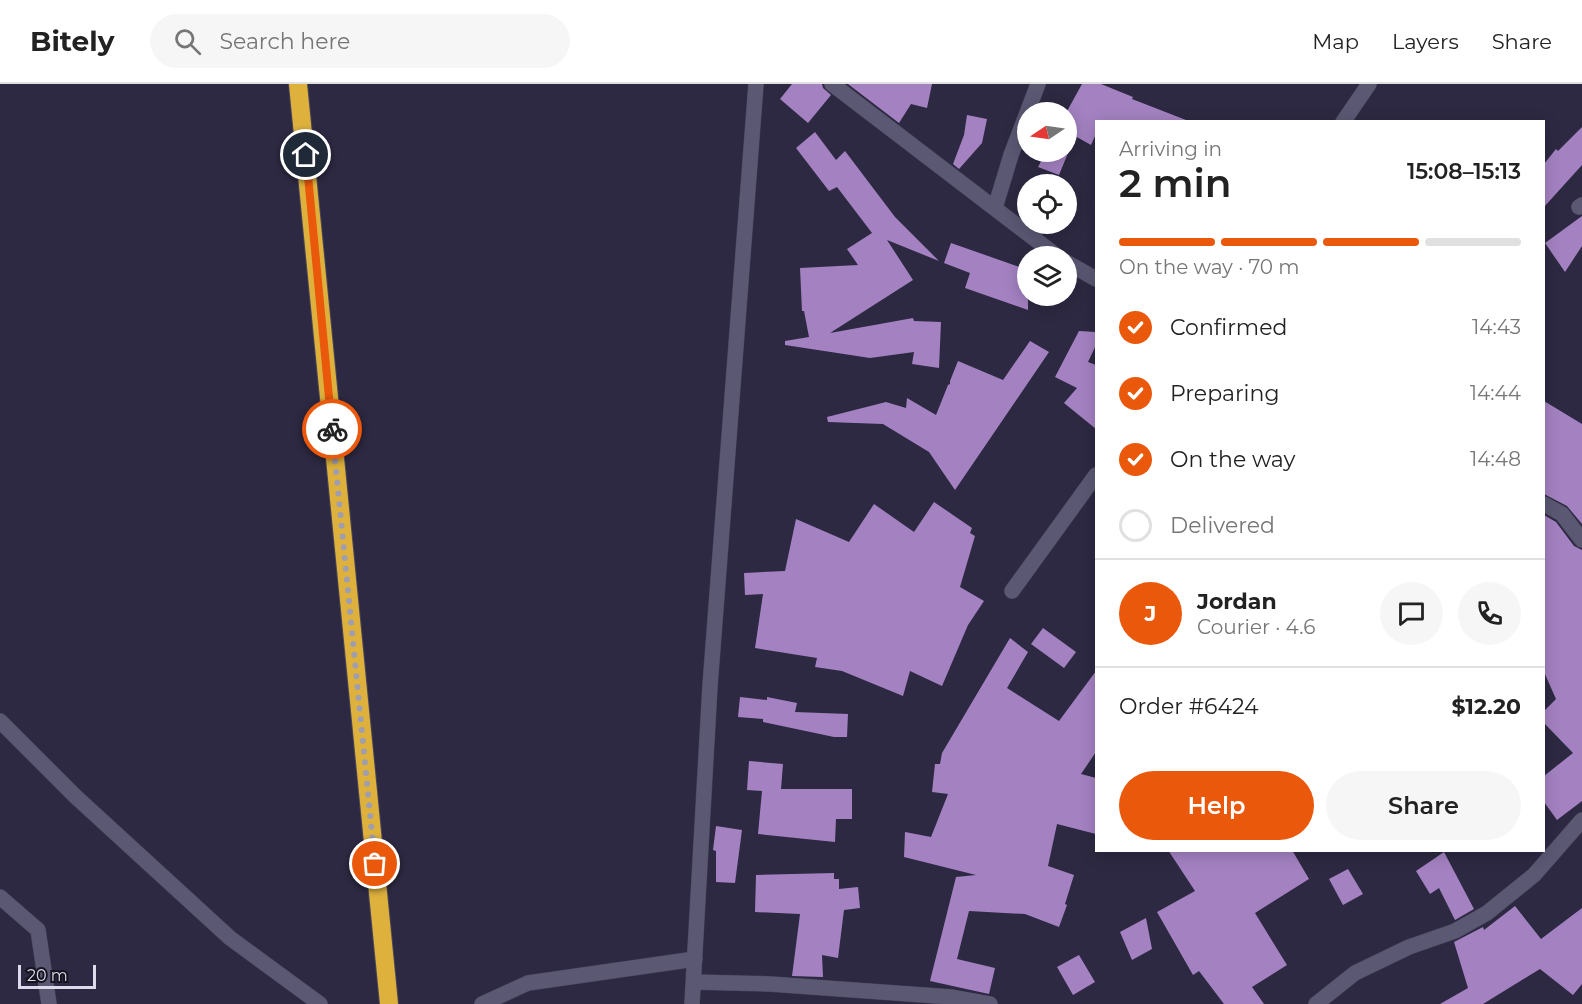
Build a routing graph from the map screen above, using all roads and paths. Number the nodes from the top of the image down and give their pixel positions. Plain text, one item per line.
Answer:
1 (298, 84) edge
2 (756, 84) edge
3 (832, 84) edge
4 (1038, 84) edge
5 (1369, 84) edge
6 (1344, 120) edge
7 (995, 208) junction
8 (1044, 246) edge
9 (1077, 268) edge
10 (1095, 278) edge
11 (1095, 476) edge
12 (1545, 505) edge
13 (1582, 540) edge
14 (1012, 591) dead end
15 (0, 721) edge
16 (1582, 820) edge
17 (0, 897) edge
18 (695, 959) junction
19 (694, 981) junction
20 (49, 1004) edge
21 (320, 1004) edge
22 (389, 1004) edge
23 (482, 1004) edge
24 (692, 1004) edge
25 (990, 1004) edge
26 (1316, 1004) edge

1 - 22 highway
2 - 18 street
3 - 7 street
4 - 7 street
5 - 6 street
7 - 8 street
9 - 10 street
11 - 14 street
12 - 13 street
15 - 21 street
16 - 26 street
17 - 20 street
18 - 19 street
18 - 23 street
19 - 24 street
19 - 25 street

